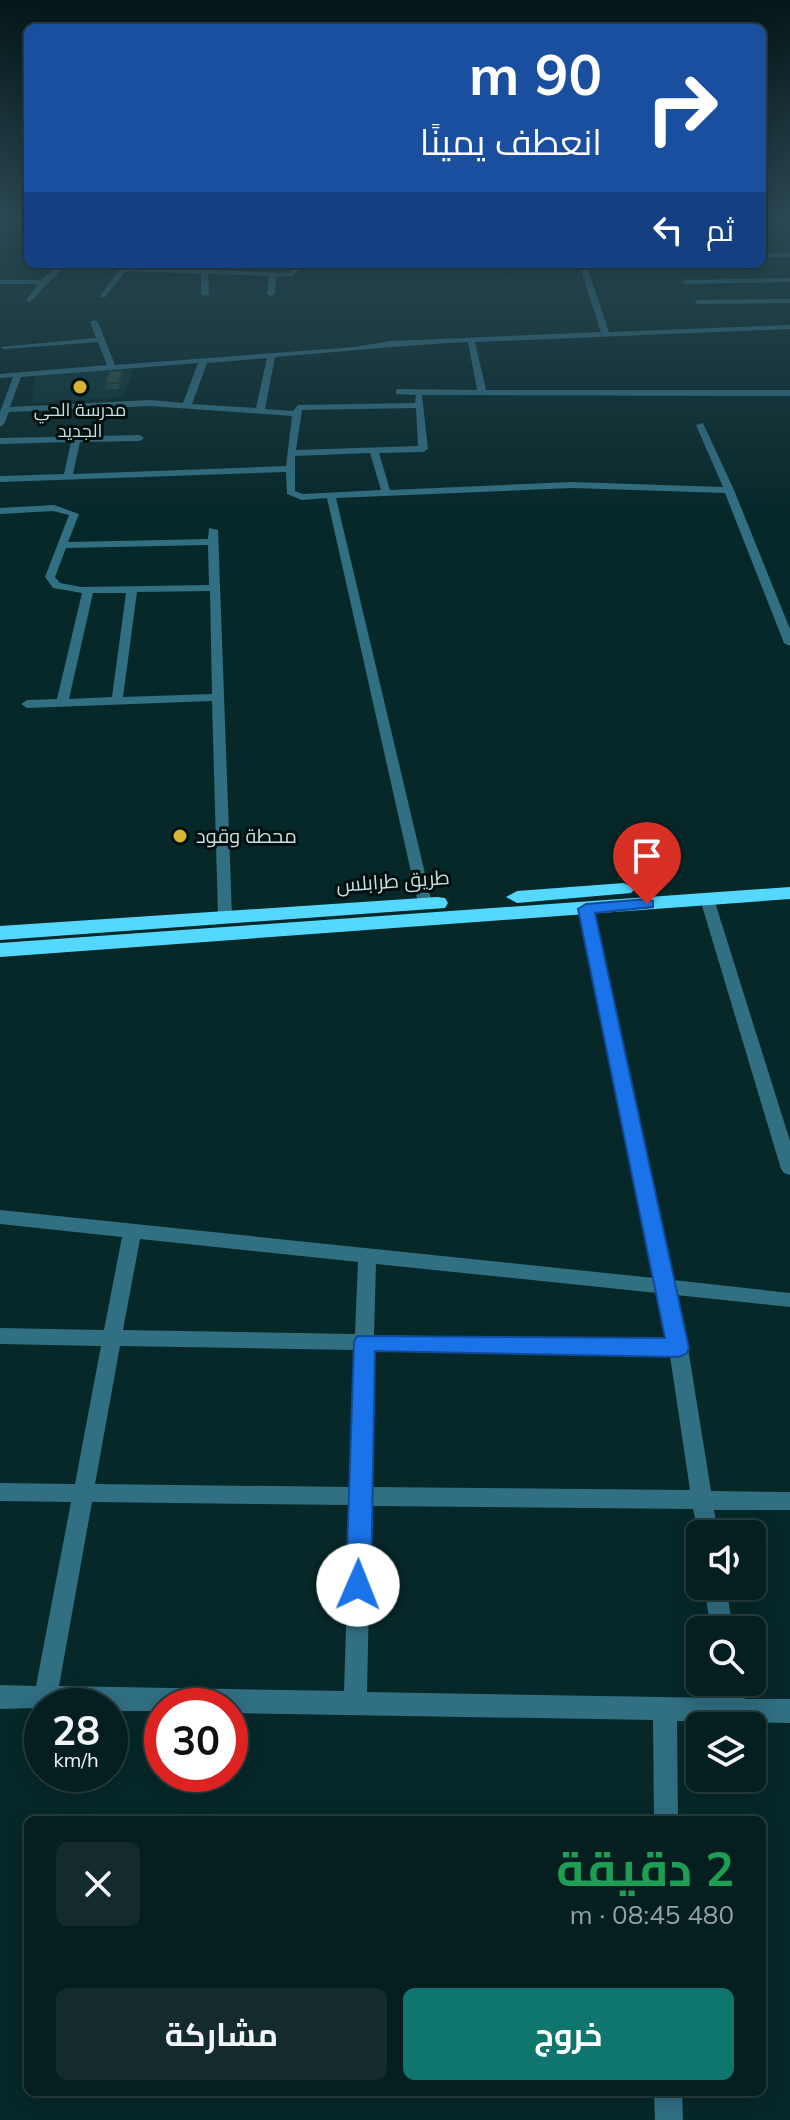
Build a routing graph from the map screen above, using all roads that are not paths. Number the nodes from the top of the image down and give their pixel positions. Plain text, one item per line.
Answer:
1 (600, 317) edge
2 (709, 321) dead end
3 (94, 322) dead end
4 (790, 327) edge
5 (715, 330) junction
6 (606, 335) junction
7 (100, 340) junction
8 (471, 340) junction
9 (4, 347) dead end
10 (272, 354) junction
11 (204, 359) junction
12 (111, 366) junction
13 (18, 375) junction
14 (0, 376) edge
15 (399, 392) dead end
16 (419, 392) junction
17 (482, 392) junction
18 (790, 393) edge
19 (187, 405) junction
20 (420, 405) junction
21 (5, 410) junction
22 (260, 412) junction
23 (296, 414) junction
24 (0, 424) edge
25 (700, 425) dead end
26 (140, 438) dead end
27 (76, 440) junction
28 (0, 441) edge
29 (374, 452) junction
30 (291, 453) junction
31 (290, 469) junction
32 (68, 477) junction
33 (0, 479) edge
34 (729, 490) junction
35 (386, 492) junction
36 (331, 495) junction
37 (0, 511) edge
38 (63, 545) junction
39 (214, 588) junction
40 (132, 589) junction
41 (88, 590) junction
42 (790, 643) edge
43 (216, 697) junction
44 (117, 701) junction
45 (62, 703) junction
46 (27, 704) dead end
47 (790, 877) edge
48 (790, 893) edge
49 (707, 899) junction
50 (425, 903) junction
51 (586, 909) junction
52 (225, 916) junction
53 (0, 933) edge
54 (0, 950) edge
55 (790, 1169) edge
56 (0, 1217) edge
57 (132, 1231) junction
58 (367, 1257) junction
59 (666, 1287) junction
60 (790, 1300) edge
61 (0, 1336) edge
62 (112, 1338) junction
63 (365, 1342) junction
64 (678, 1348) junction
65 (0, 1492) edge
66 (84, 1493) junction
67 (361, 1496) junction
68 (702, 1499) junction
69 (790, 1501) edge
70 (705, 1520) edge
71 (47, 1688) edge
72 (732, 1696) edge
73 (0, 1697) edge
74 (24, 1698) edge
75 (128, 1700) edge
76 (355, 1704) junction
77 (665, 1709) junction
78 (735, 1710) junction
79 (790, 1711) edge
80 (666, 1816) edge
81 (668, 2096) edge
82 (669, 2120) edge

1 - 6 street
2 - 5 street
3 - 7 street
4 - 5 street
5 - 6 street
6 - 8 street
7 - 9 street
7 - 12 street
8 - 10 street
8 - 17 street
10 - 11 street
10 - 22 street
11 - 12 street
11 - 19 street
12 - 13 street
13 - 14 street
13 - 21 street
15 - 16 street
16 - 17 street
16 - 20 street
17 - 18 street
19 - 21 street
19 - 22 street
20 - 23 street
20 - 29 street
21 - 24 street
22 - 23 street
23 - 30 street
25 - 34 street
26 - 27 street
27 - 28 street
27 - 32 street
29 - 30 street
29 - 35 street
30 - 31 street
31 - 32 street
31 - 36 street
32 - 33 street
34 - 35 street
34 - 42 street
35 - 36 street
36 - 50 street
37 - 38 street
38 - 39 street
38 - 41 street
39 - 40 street
39 - 43 street
40 - 41 street
40 - 44 street
41 - 45 street
43 - 44 street
43 - 52 street
44 - 45 street
45 - 46 street
47 - 50 highway, طريق طرابلس
48 - 49 highway
49 - 51 highway
49 - 55 street
50 - 52 highway, طريق طرابلس
51 - 54 highway
51 - 59 street
52 - 53 highway, طريق طرابلس
56 - 57 street
57 - 58 street
57 - 62 street
58 - 59 street
58 - 63 street
59 - 60 street
59 - 64 street
61 - 62 street
62 - 63 street
62 - 66 street
63 - 64 street
63 - 67 street
64 - 68 street
65 - 66 street
66 - 67 street
66 - 71 street
67 - 68 street
67 - 76 street
68 - 69 street
68 - 70 street
72 - 78 street
73 - 74 street
75 - 76 street
76 - 77 street
77 - 78 street
77 - 80 street
78 - 79 street
81 - 82 street

